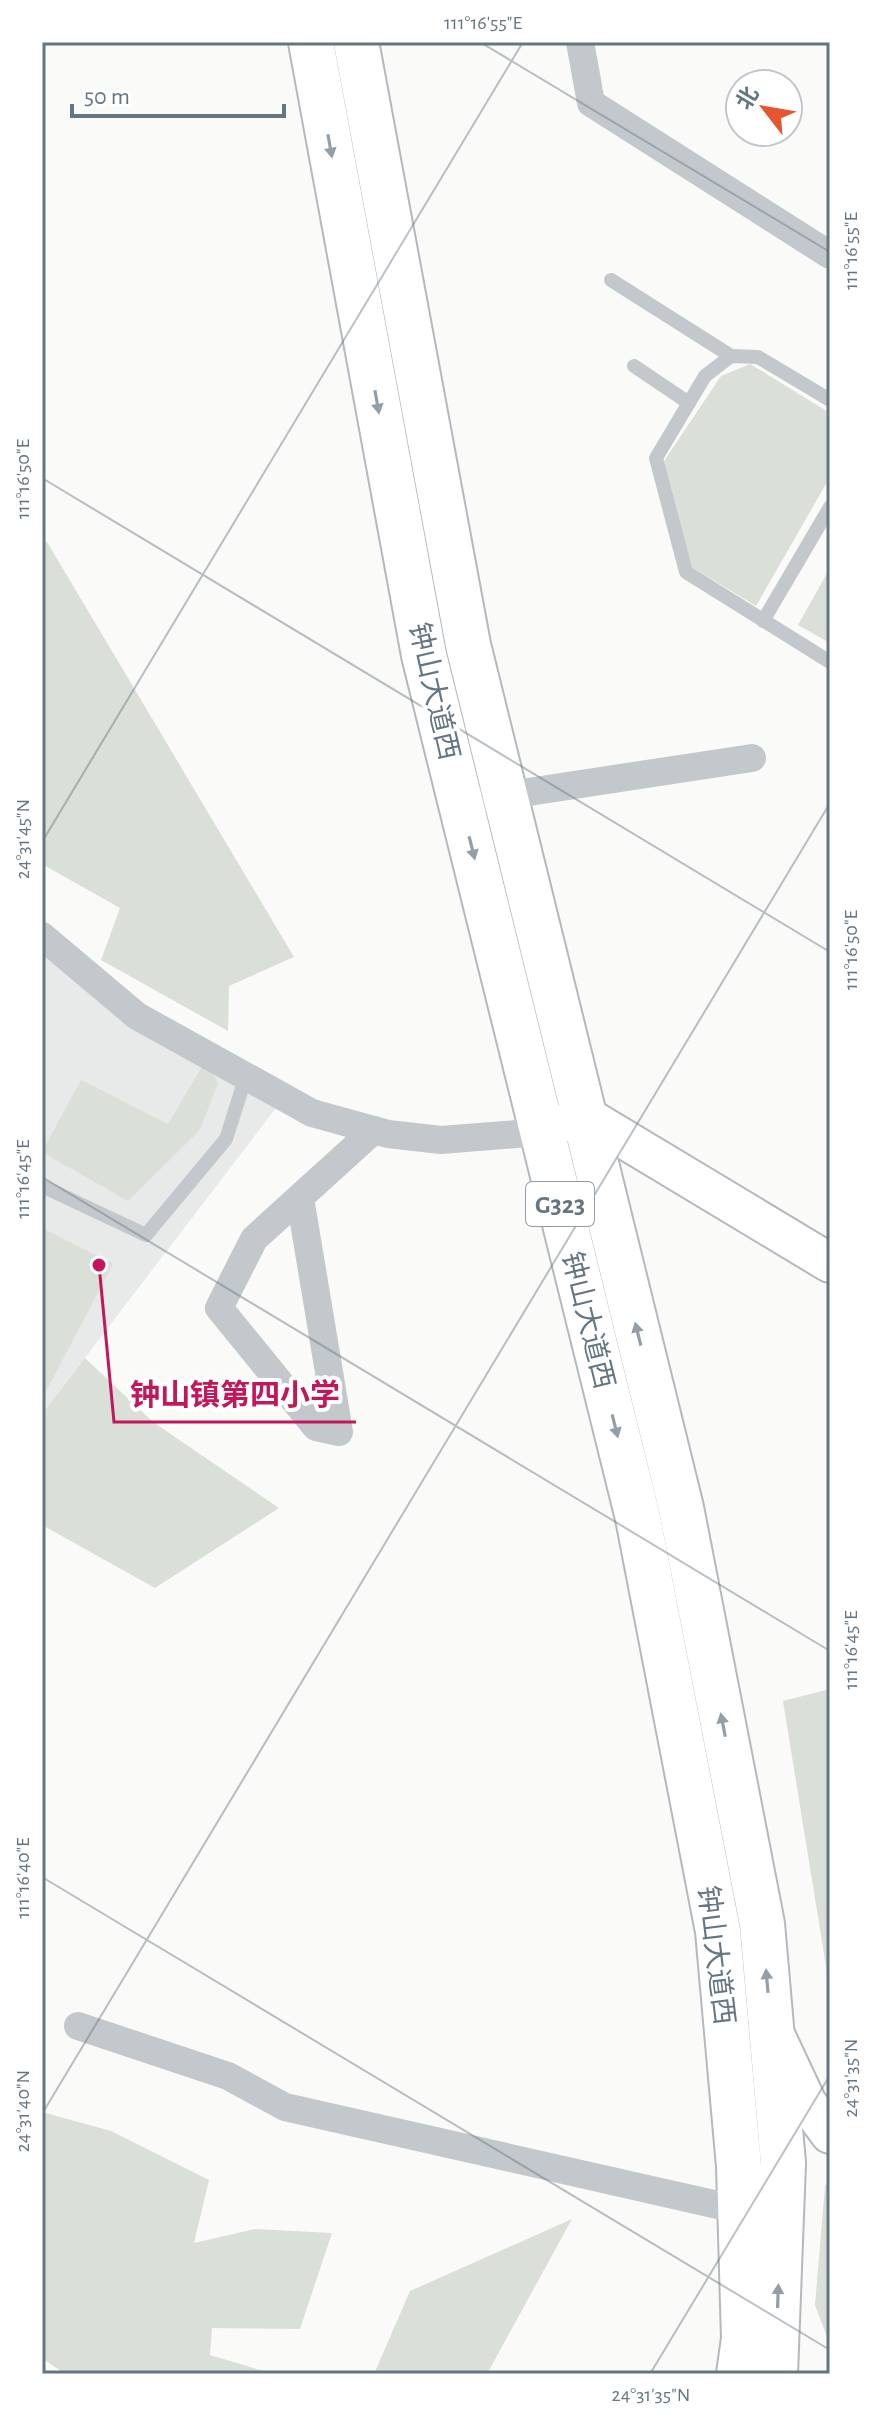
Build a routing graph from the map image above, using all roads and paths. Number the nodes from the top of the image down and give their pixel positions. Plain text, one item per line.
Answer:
1 (311, 42) edge
2 (356, 42) edge
3 (580, 42) edge
4 (830, 255) edge
5 (611, 280) dead end
6 (731, 356) junction
7 (634, 366) dead end
8 (830, 400) edge
9 (689, 403) junction
10 (830, 507) edge
11 (763, 621) junction
12 (830, 662) edge
13 (752, 758) dead end
14 (505, 796) junction
15 (461, 802) junction
16 (42, 936) edge
17 (246, 1076) junction
18 (584, 1115) junction
19 (374, 1130) junction
20 (542, 1132) junction
21 (42, 1186) edge
22 (300, 1198) junction
23 (830, 1263) edge
24 (78, 2026) dead end
25 (771, 2027) junction
26 (830, 2134) edge
27 (740, 2210) junction
28 (739, 2374) edge
29 (775, 2374) edge

1 -> 15 highway, 钟山大道西 / G323
2 - 14 highway, 钟山大道西 / G323
3 - 4 street
5 - 6 lane
6 - 8 lane
6 - 9 lane
7 - 9 lane
9 - 11 lane
10 - 11 lane
11 - 12 lane
13 - 14 street
14 - 15 street
14 - 18 highway, 钟山大道西 / G323
15 -> 20 highway, 钟山大道西 / G323
16 - 17 street
17 - 19 street
17 - 21 lane
18 - 20 street
18 - 23 street
25 -> 18 highway, 钟山大道西 / G323
19 - 20 street
19 - 22 street
20 -> 27 highway, 钟山大道西 / G323
22 - 22 street
24 - 27 street
25 - 26 street
29 -> 25 highway, 钟山大道西 / G323
27 - 28 highway, 钟山大道西 / G323

